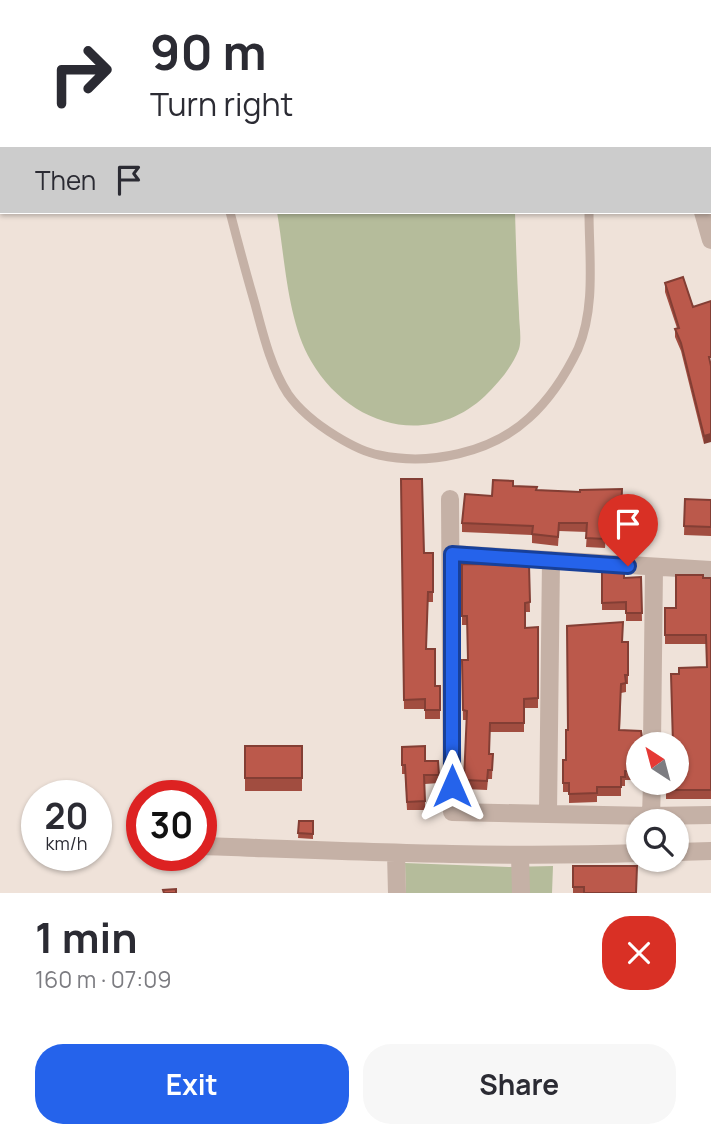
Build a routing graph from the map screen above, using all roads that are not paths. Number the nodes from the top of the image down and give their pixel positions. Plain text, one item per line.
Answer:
1 (231, 214) edge
2 (589, 214) edge
3 (704, 214) edge
4 (711, 240) edge
5 (450, 499) dead end
6 (452, 554) junction
7 (551, 560) junction
8 (654, 568) junction
9 (711, 570) edge
10 (652, 732) edge
11 (548, 814) junction
12 (711, 815) edge
13 (626, 816) edge
14 (689, 816) edge
15 (217, 847) edge
16 (711, 851) edge
17 (689, 852) edge
18 (396, 853) junction
19 (626, 853) edge
20 (520, 855) junction
21 (397, 893) edge
22 (521, 893) edge

1 - 2 lane
3 - 4 street
5 - 6 street
6 - 7 street
6 - 11 street
7 - 8 street
7 - 11 street
8 - 9 street
8 - 10 street
11 - 13 street
12 - 14 street
15 - 18 street
16 - 17 street
18 - 20 street
18 - 21 street
19 - 20 street
20 - 22 street

